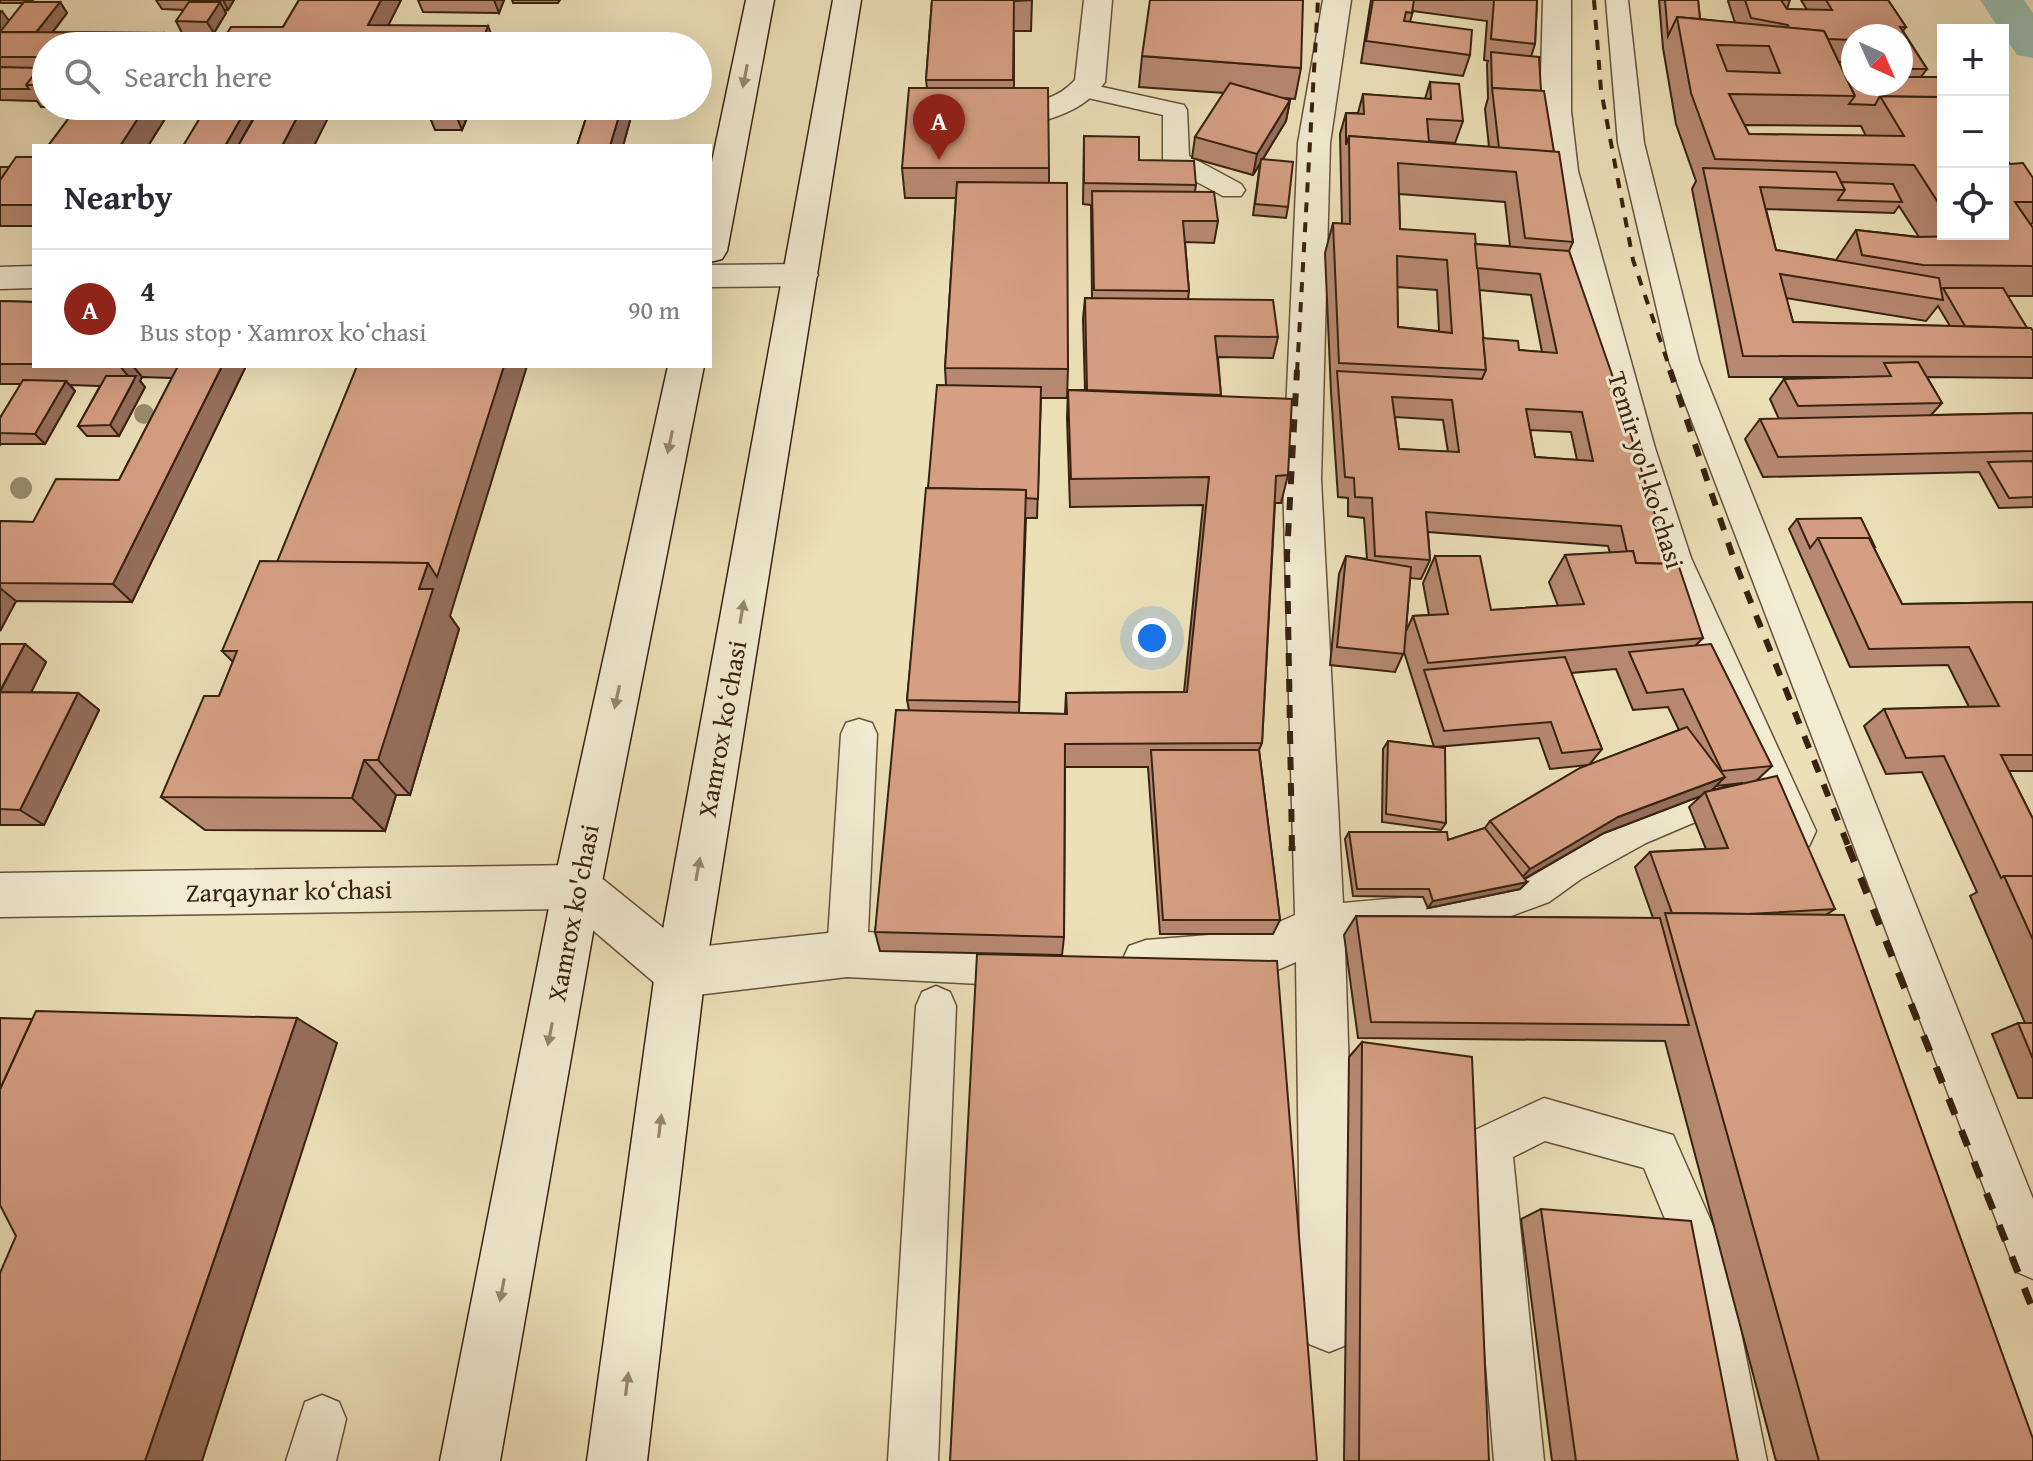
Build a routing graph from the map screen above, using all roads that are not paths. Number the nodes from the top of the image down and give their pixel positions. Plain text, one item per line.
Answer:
1 (760, 0) edge
2 (847, 0) edge
3 (1098, 0) edge
4 (1337, 0) edge
5 (1557, 0) edge
6 (1617, 0) edge
7 (1084, 90) junction
8 (955, 116) edge
9 (1232, 190) dead end
10 (712, 241) edge
11 (801, 275) junction
12 (712, 276) edge
13 (32, 277) edge
14 (0, 278) edge
15 (686, 368) edge
16 (859, 734) dead end
17 (1777, 784) junction
18 (1807, 869) edge
19 (577, 887) junction
20 (0, 895) edge
21 (1320, 928) junction
22 (847, 954) junction
23 (680, 973) junction
24 (936, 1006) dead end
25 (2033, 1256) edge
26 (1329, 1324) dead end
27 (470, 1461) edge
28 (617, 1461) edge
29 (913, 1461) edge
30 (1519, 1461) edge
31 (1742, 1461) edge

1 -> 10 street
2 - 11 street, Xamrox koʻchasi
3 - 7 street
4 - 21 street
5 - 17 street, Temir yo'l ko'chasi
6 - 25 lane
7 - 8 street
7 - 9 lane
11 - 12 street
23 -> 11 street, Xamrox koʻchasi
13 - 14 street
15 -> 19 street, Xamrox ko'chasi
16 - 22 lane
17 - 18 street, Temir yo'l ko'chasi
17 - 21 street
19 - 20 street, Zarqaynar ko‘chasi
19 - 23 street
19 -> 27 street, Xamrox ko'chasi
21 - 22 street
21 - 26 street
22 - 23 street
28 -> 23 street, Xamrox koʻchasi
24 - 29 lane
30 - 31 lane

